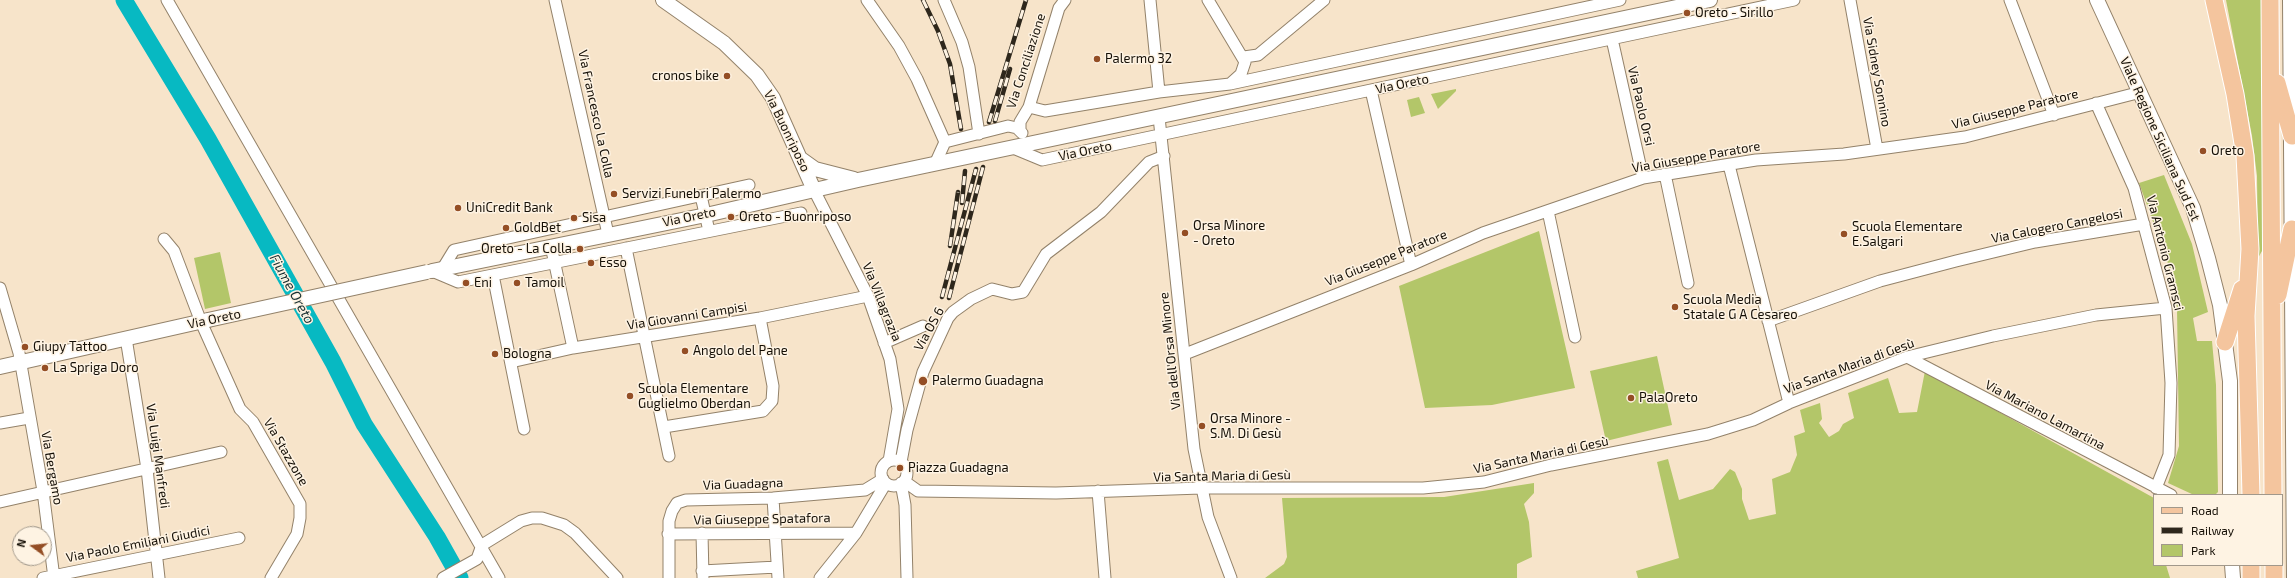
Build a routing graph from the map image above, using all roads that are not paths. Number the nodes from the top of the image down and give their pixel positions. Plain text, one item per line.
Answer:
1 (167, 0) edge
2 (555, 0) edge
3 (663, 0) edge
4 (867, 0) edge
5 (944, 0) edge
6 (1150, 0) edge
7 (1208, 0) edge
8 (1324, 0) edge
9 (1620, 0) edge
10 (1710, 0) edge
11 (1794, 0) edge
12 (1850, 0) edge
13 (2010, 0) edge
14 (2097, 0) edge
15 (2214, 0) edge
16 (2270, 0) edge
17 (2290, 0) edge
18 (1062, 3) edge
19 (1612, 39) junction
20 (2270, 40) junction
21 (1244, 58) junction
22 (1230, 84) junction
23 (1371, 90) junction
24 (1159, 92) junction
25 (2141, 92) junction
26 (2096, 103) junction
27 (1029, 107) junction
28 (2054, 115) junction
29 (1159, 117) junction
30 (1020, 131) junction
31 (979, 134) junction
32 (1161, 135) junction
33 (2292, 136) junction
34 (945, 142) junction
35 (1036, 143) junction
36 (1013, 148) junction
37 (1877, 149) junction
38 (1164, 156) junction
39 (802, 159) junction
40 (935, 164) junction
41 (1728, 165) junction
42 (1665, 174) junction
43 (1643, 178) junction
44 (858, 180) junction
45 (749, 185) dead end
46 (814, 190) junction
47 (701, 196) junction
48 (1548, 211) junction
49 (800, 213) dead end
50 (706, 214) junction
51 (605, 218) junction
52 (2144, 224) junction
53 (2292, 229) junction
54 (709, 231) junction
55 (608, 234) junction
56 (164, 240) dead end
57 (551, 246) junction
58 (626, 248) junction
59 (2250, 249) junction
60 (555, 263) junction
61 (1411, 265) junction
62 (434, 270) junction
63 (2294, 273) edge
64 (493, 275) junction
65 (1688, 283) dead end
66 (0, 288) edge
67 (868, 296) junction
68 (2166, 308) junction
69 (760, 318) junction
70 (205, 321) junction
71 (1768, 321) junction
72 (923, 326) dead end
73 (2272, 328) junction
74 (1575, 337) dead end
75 (126, 338) junction
76 (644, 338) junction
77 (2225, 342) junction
78 (884, 343) junction
79 (573, 348) junction
80 (1185, 354) junction
81 (1907, 357) junction
82 (19, 362) junction
83 (511, 362) junction
84 (0, 367) edge
85 (1789, 403) junction
86 (29, 418) junction
87 (0, 423) edge
88 (664, 428) junction
89 (524, 429) dead end
90 (222, 452) dead end
91 (669, 456) dead end
92 (889, 461) junction
93 (901, 462) junction
94 (147, 469) junction
95 (884, 481) junction
96 (902, 482) junction
97 (1201, 488) junction
98 (2156, 488) junction
99 (43, 491) junction
100 (1098, 491) junction
101 (2169, 494) edge
102 (2230, 494) edge
103 (2251, 494) edge
104 (2273, 494) edge
105 (773, 498) junction
106 (0, 502) edge
107 (856, 532) junction
108 (774, 533) junction
109 (668, 534) junction
110 (702, 534) junction
111 (239, 538) dead end
112 (482, 545) junction
113 (157, 555) junction
114 (2232, 566) edge
115 (2251, 566) edge
116 (2274, 566) edge
117 (777, 572) edge
118 (702, 574) edge
119 (50, 577) edge
120 (159, 578) edge
121 (271, 578) edge
122 (443, 578) edge
123 (499, 578) edge
124 (617, 578) edge
125 (669, 578) edge
126 (820, 578) edge
127 (907, 578) edge
128 (1105, 578) edge
129 (1231, 578) edge
130 (2233, 578) edge
131 (2251, 578) edge
132 (2274, 578) edge
133 (2294, 578) edge

1 - 112 street
2 - 51 street, Via Francesco La Colla
3 - 39 street, Via Buonriposo
4 - 34 street
5 - 31 street
6 - 24 street
7 - 21 street
8 - 21 street
9 - 22 street
10 - 29 street, Via Oreto
11 - 19 street, Via Oreto
12 - 37 street, Via Sidney Sonnino
13 - 28 street
14 - 25 street, Viale Regione Siciliana Sud Est
15 - 59 main road
16 - 20 main road
17 - 33 street
18 - 27 street, Via Conciliazione
19 - 23 street, Via Oreto
19 - 43 street, Via Paolo Orsi
20 - 33 main road
20 - 73 main road
21 - 22 street
22 - 24 street
23 - 32 street, Via Oreto
23 - 61 street
24 - 27 street
25 - 26 street, Via Giuseppe Paratore
25 - 77 street, Viale Regione Siciliana Sud Est
26 - 28 street, Via Giuseppe Paratore
26 - 52 street, Via Antonio Gramsci
27 - 30 street, Via Conciliazione
28 - 37 street, Via Giuseppe Paratore
29 - 32 street, Via dell'Orsa Minore
29 - 35 street, Via Oreto
30 - 31 street
30 - 35 street
31 - 34 street
32 - 36 street, Via Oreto
32 - 38 street, Via dell'Orsa Minore
33 - 53 street
34 - 40 street
35 - 36 street, Via Oreto
36 - 40 street, Via Oreto
37 - 41 street, Via Giuseppe Paratore
38 - 80 street, Via dell'Orsa Minore
38 - 93 street, Via OS 6
39 - 44 street
39 - 46 street, Via Buonriposo
40 - 44 street, Via Oreto
41 - 42 street, Via Giuseppe Paratore
41 - 71 street
42 - 43 street, Via Giuseppe Paratore
42 - 65 street
43 - 48 street, Via Giuseppe Paratore
44 - 46 street, Via Oreto
45 - 47 street, Via Oreto
46 - 50 street, Via Oreto
46 - 67 street, Via Villagrazia
47 - 50 street
47 - 51 street, Via Oreto
48 - 61 street, Via Giuseppe Paratore
48 - 74 street
49 - 54 street, Via Oreto
50 - 54 street
50 - 55 street, Via Oreto
51 - 55 street, Via Francesco La Colla
51 - 62 street, Via Oreto
52 - 68 street, Via Antonio Gramsci
52 - 71 street, Via Calogero Cangelosi
53 - 63 street
53 - 73 main road
54 - 58 street, Via Oreto
55 - 57 street, Via Oreto
56 - 70 street, Via Stazzone
57 - 60 street
57 - 62 street, Via Oreto
58 - 60 street, Via Oreto
58 - 76 street
59 - 77 main road
59 - 103 main road
60 - 64 street, Via Oreto
60 - 79 street
61 - 80 street, Via Giuseppe Paratore
62 - 64 street, Via Oreto
62 - 70 street, Via Oreto, bridge
63 - 133 street
64 - 83 street
66 - 82 street, Via Bergamo
67 - 69 street, Via Giovanni Campisi
67 - 78 street, Via Villagrazia
68 - 81 street, Via Santa Maria di Gesù
68 - 98 street, Via Antonio Gramsci
69 - 76 street, Via Giovanni Campisi
69 - 88 street
70 - 75 street, Via Oreto
70 - 121 street, Via Stazzone
71 - 85 street
72 - 78 street
73 - 104 main road
75 - 82 street, Via Oreto
75 - 94 street, Via Luigi Manfredi
76 - 79 street, Via Giovanni Campisi
76 - 88 street
77 - 102 street, Viale Regione Siciliana Sud Est
78 - 92 street, Via Villagrazia
79 - 83 street, Via Giovanni Campisi
80 - 97 street, Via dell'Orsa Minore
81 - 85 street, Via Santa Maria di Gesù
81 - 98 street, Via Mariano Lamartina
82 - 84 street, Via Oreto
82 - 86 street, Via Bergamo
83 - 89 street
85 - 97 street, Via Santa Maria di Gesù
86 - 87 street
86 - 99 street, Via Bergamo
88 - 91 street
90 - 94 street
92 - 93 street
92 - 95 street
93 - 96 street
94 - 99 street
94 - 113 street, Via Luigi Manfredi
95 - 96 street
95 - 105 street, Via Guadagna
95 - 107 street
96 - 100 street, Via Santa Maria di Gesù
96 - 127 street
97 - 100 street, Via Santa Maria di Gesù
97 - 129 street, Via dell'Orsa Minore
98 - 101 street, Via Mariano Lamartina
99 - 106 street
99 - 119 street, Via Bergamo
100 - 128 street
105 - 108 street
105 - 109 street, Via Guadagna
107 - 108 street, Via Giuseppe Spatafora
107 - 126 street
108 - 110 street, Via Giuseppe Spatafora
108 - 117 street
109 - 110 street, Via Giuseppe Spatafora
109 - 125 street, Via Guadagna
110 - 118 street
111 - 113 street, Via Paolo Emiliani Giudici
112 - 122 street
112 - 123 street
112 - 124 street
113 - 119 street, Via Paolo Emiliani Giudici
113 - 120 street, Via Luigi Manfredi
114 - 130 street
115 - 131 main road
116 - 132 main road
117 - 118 street

